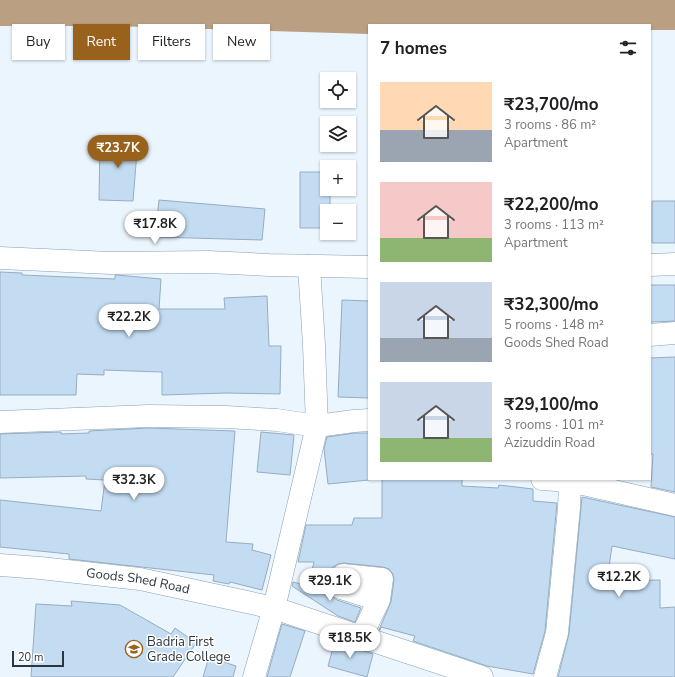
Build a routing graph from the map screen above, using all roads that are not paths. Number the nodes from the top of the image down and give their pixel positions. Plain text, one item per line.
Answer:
1 (0, 258) edge
2 (675, 264) edge
3 (651, 265) edge
4 (309, 266) junction
5 (368, 267) edge
6 (675, 333) edge
7 (651, 335) edge
8 (368, 420) edge
9 (0, 422) edge
10 (317, 426) junction
11 (556, 480) edge
12 (570, 481) junction
13 (675, 505) edge
14 (0, 565) edge
15 (379, 600) dead end
16 (274, 608) junction
17 (361, 637) junction
18 (254, 677) edge
19 (482, 677) edge
20 (545, 677) edge

1 - 4 street
2 - 3 street
4 - 5 street
4 - 10 street
6 - 7 street
8 - 10 street
9 - 10 street
10 - 16 street
11 - 12 street
12 - 13 street
12 - 20 street
14 - 16 street, Goods Shed Road
15 - 17 street
16 - 17 street, Goods Shed Road
16 - 18 street
17 - 19 street, Goods Shed Road

